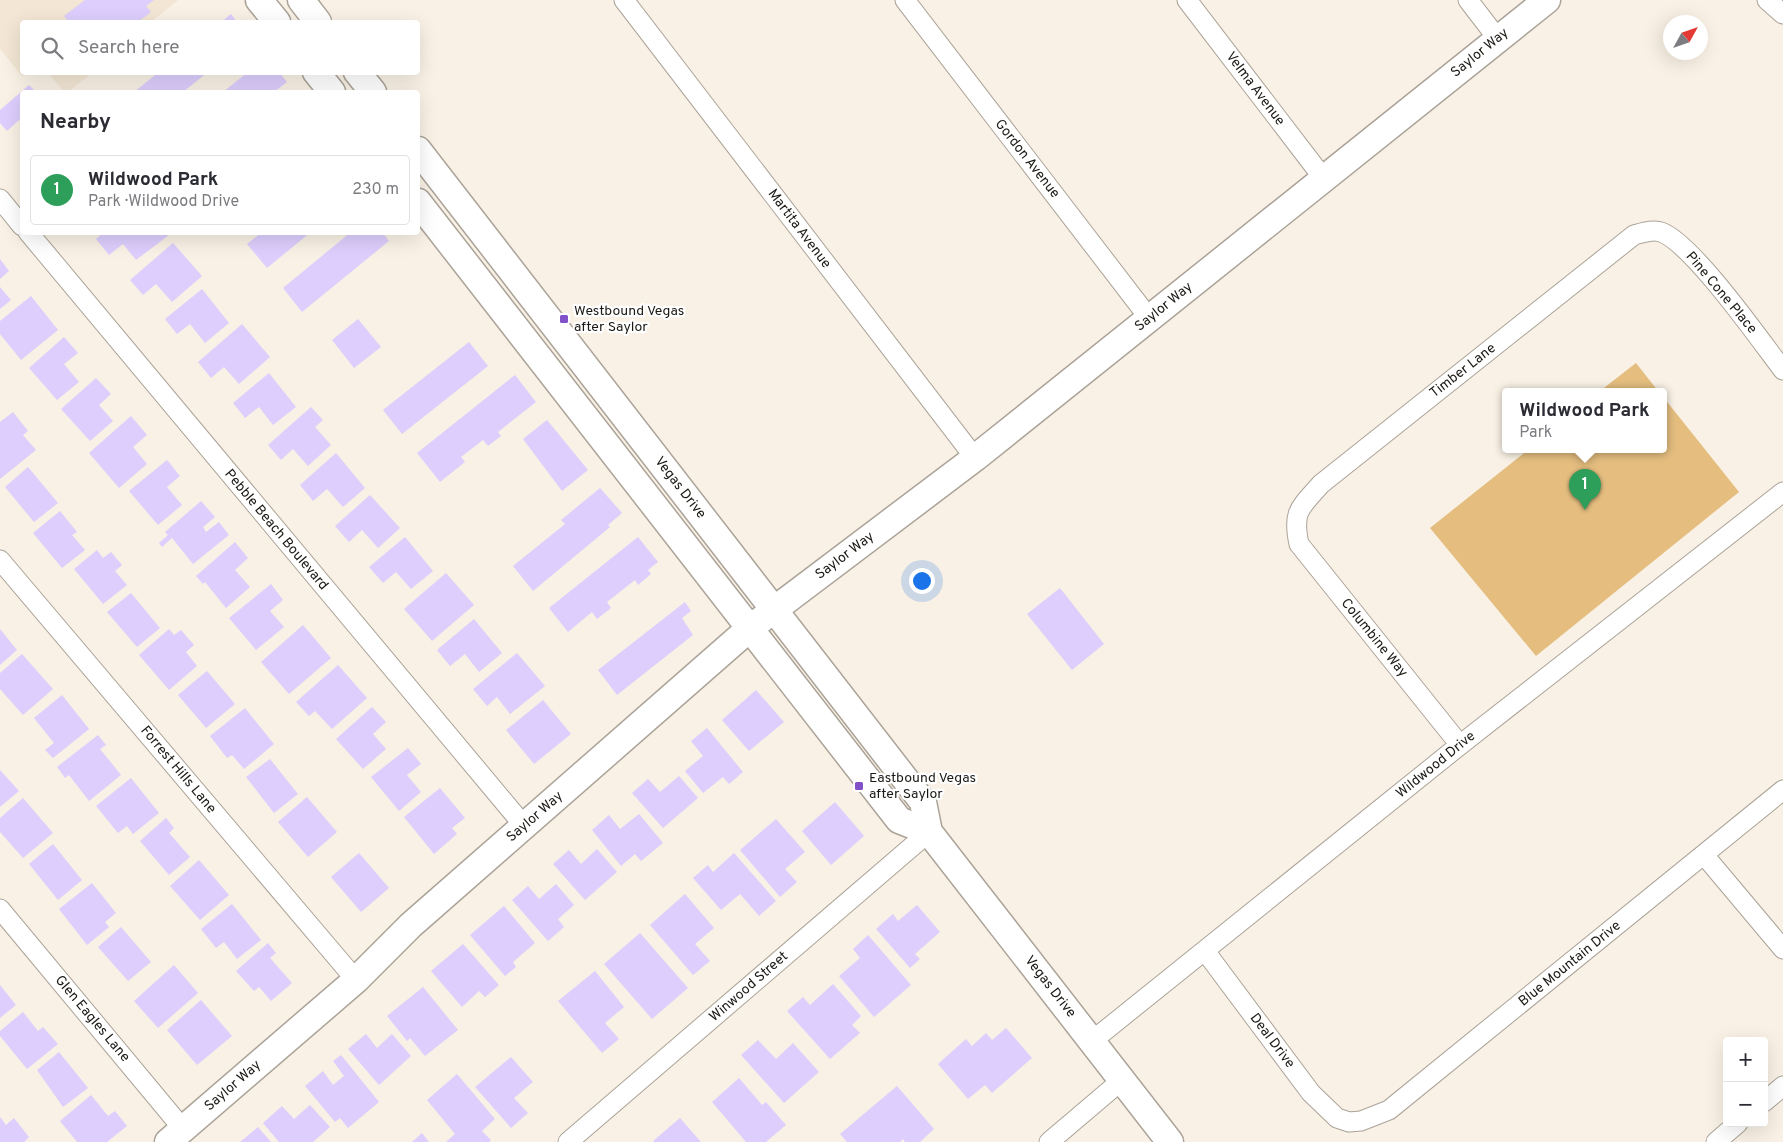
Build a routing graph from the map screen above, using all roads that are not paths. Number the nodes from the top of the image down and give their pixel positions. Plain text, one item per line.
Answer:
1 (260, 0) edge
2 (301, 0) edge
3 (624, 0) edge
4 (905, 0) edge
5 (1187, 0) edge
6 (1468, 0) edge
7 (1547, 0) edge
8 (1767, 0) edge
9 (1783, 14) edge
10 (275, 20) edge
11 (316, 20) edge
12 (1498, 39) junction
13 (318, 75) edge
14 (359, 75) edge
15 (330, 90) edge
16 (371, 90) edge
17 (420, 153) edge
18 (1324, 178) junction
19 (0, 199) edge
20 (420, 205) edge
21 (20, 224) edge
22 (1648, 232) joint
23 (31, 235) edge
24 (1149, 318) junction
25 (1783, 370) edge
26 (974, 458) junction
27 (1783, 492) edge
28 (1296, 527) joint
29 (0, 560) edge
30 (774, 609) junction
31 (750, 628) junction
32 (1460, 745) junction
33 (1783, 790) edge
34 (525, 826) junction
35 (929, 832) junction
36 (1704, 855) junction
37 (0, 909) edge
38 (1783, 949) edge
39 (1205, 951) junction
40 (356, 980) junction
41 (1092, 1041) junction
42 (1122, 1080) junction
43 (1783, 1086) edge
44 (1768, 1099) edge
45 (1349, 1122) joint
46 (1733, 1127) edge
47 (176, 1135) edge
48 (568, 1142) edge
49 (1049, 1142) edge
50 (1170, 1142) edge
51 (1716, 1142) edge

1 - 10 main road
2 - 11 main road
3 - 26 street, Martita Avenue
4 - 24 street, Gordon Avenue
5 - 18 street, Velma Avenue
6 - 12 street
7 - 12 main road, Saylor Way
8 - 9 street
12 - 18 main road, Saylor Way
13 - 15 main road
14 - 16 main road
17 - 30 main road, Vegas Drive
18 - 24 main road, Saylor Way
19 - 21 street
20 - 31 main road
22 - 25 street, Pine Cone Place
22 - 28 street, Timber Lane
23 - 34 street, Pebble Beach Boulevard
24 - 26 main road, Saylor Way
26 - 30 main road, Saylor Way
27 - 32 street, Wildwood Drive
28 - 32 street, Columbine Way
29 - 40 street, Forrest Hills Lane
30 - 31 main road, Saylor Way
30 - 35 main road, Vegas Drive
31 - 34 main road, Saylor Way
31 - 35 main road
32 - 39 street, Wildwood Drive
33 - 36 street, Blue Mountain Drive
34 - 40 main road, Saylor Way
35 - 41 main road, Vegas Drive
35 - 48 street, Winwood Street
36 - 38 street
36 - 45 street, Blue Mountain Drive
37 - 47 street, Glen Eagles Lane
39 - 41 street, Wildwood Drive
39 - 45 street, Deal Drive
40 - 47 main road, Saylor Way
41 - 42 main road, Vegas Drive
42 - 49 street
42 - 50 main road, Vegas Drive
43 - 44 street
46 - 51 street

